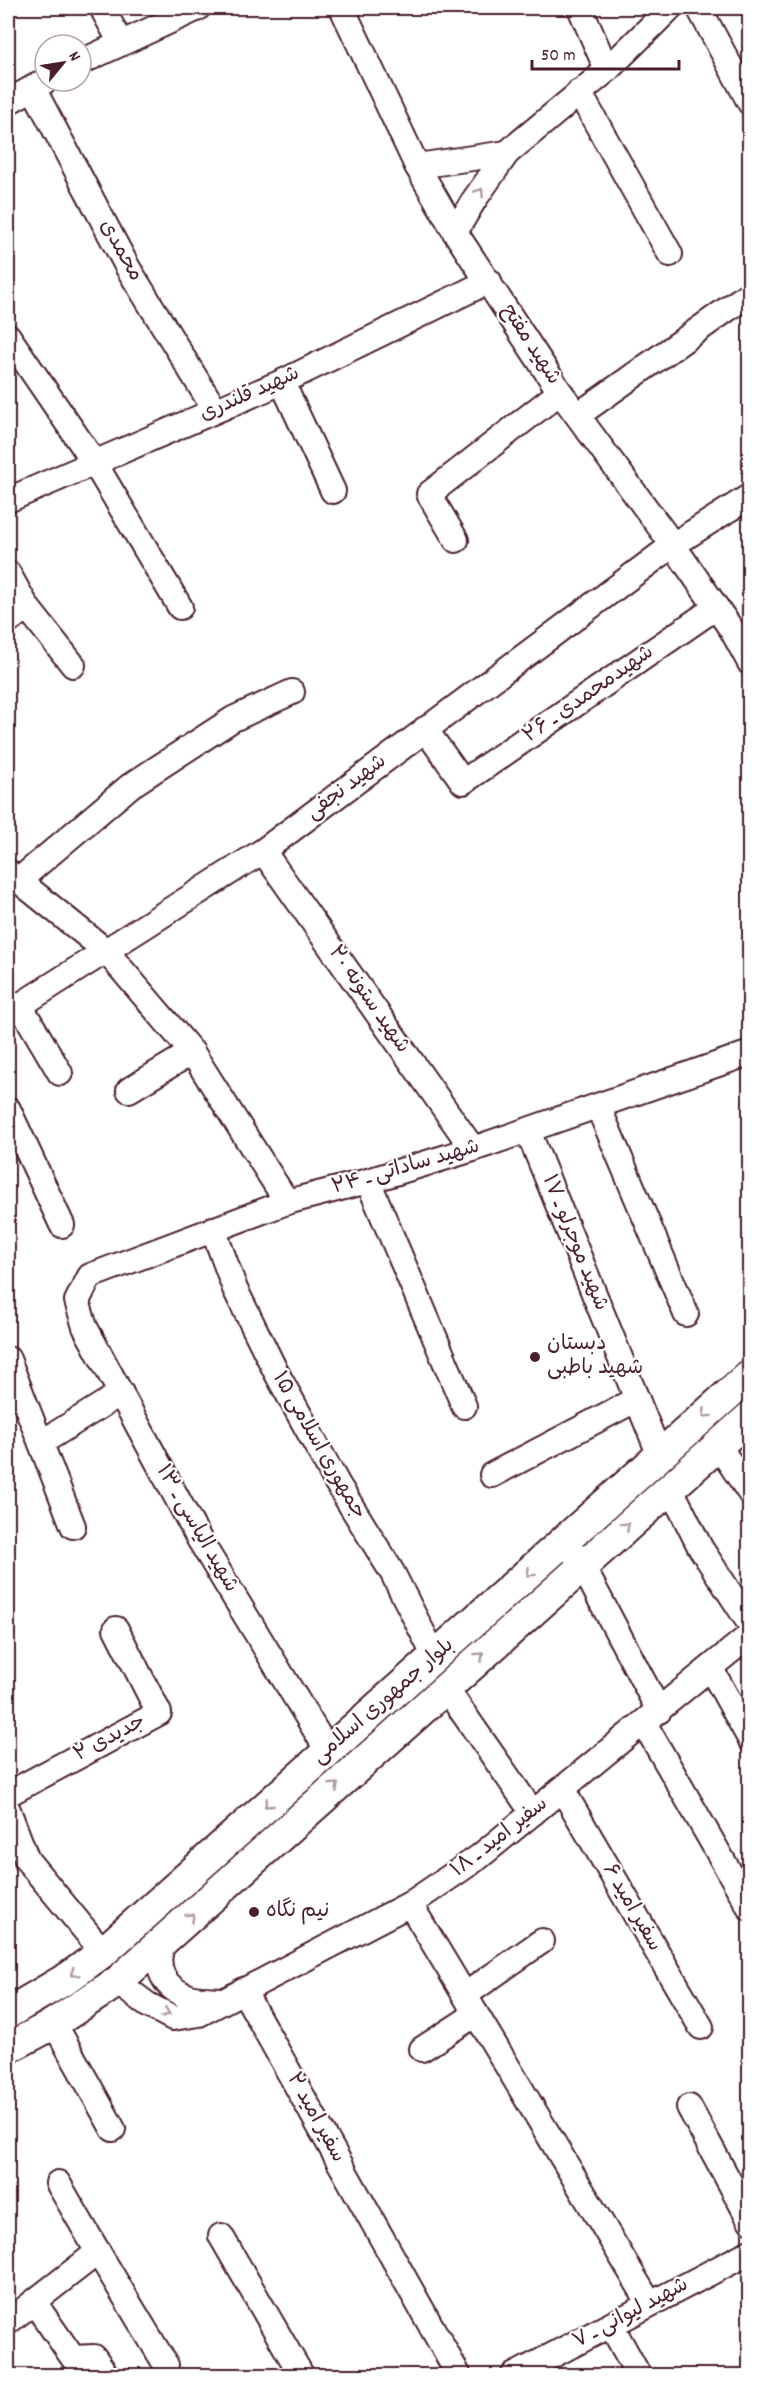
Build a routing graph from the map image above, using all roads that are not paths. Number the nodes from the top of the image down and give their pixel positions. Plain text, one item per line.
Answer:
1 (102, 8) edge
2 (198, 8) edge
3 (342, 8) edge
4 (580, 8) edge
5 (670, 8) edge
6 (699, 8) edge
7 (121, 43) junction
8 (93, 56) edge
9 (607, 70) junction
10 (33, 87) edge
11 (579, 92) junction
12 (43, 93) edge
13 (8, 102) edge
14 (750, 103) edge
15 (507, 153) junction
16 (417, 166) junction
17 (455, 232) junction
18 (670, 254) dead end
19 (489, 281) junction
20 (750, 293) edge
21 (8, 336) edge
22 (282, 382) junction
23 (560, 392) junction
24 (215, 410) junction
25 (578, 415) junction
26 (94, 462) junction
27 (333, 491) dead end
28 (750, 496) edge
29 (8, 500) edge
30 (456, 540) dead end
31 (673, 545) junction
32 (8, 573) edge
33 (27, 607) junction
34 (180, 607) dead end
35 (716, 608) junction
36 (8, 621) edge
37 (741, 626) edge
38 (750, 663) edge
39 (73, 665) dead end
40 (292, 692) dead end
41 (425, 729) junction
42 (263, 851) junction
43 (13, 877) edge
44 (106, 951) junction
45 (14, 1009) edge
46 (192, 1053) junction
47 (750, 1053) edge
48 (60, 1073) dead end
49 (129, 1090) dead end
50 (598, 1106) junction
51 (8, 1109) edge
52 (528, 1131) junction
53 (473, 1149) junction
54 (368, 1181) junction
55 (287, 1202) junction
56 (62, 1225) dead end
57 (213, 1229) junction
58 (77, 1301) joint
59 (686, 1314) dead end
60 (8, 1359) edge
61 (750, 1375) edge
62 (121, 1394) junction
63 (637, 1400) junction
64 (464, 1406) dead end
65 (750, 1417) edge
66 (41, 1443) junction
67 (718, 1445) junction
68 (660, 1456) junction
69 (492, 1475) dead end
70 (670, 1487) junction
71 (750, 1493) edge
72 (73, 1526) dead end
73 (565, 1541) junction
74 (582, 1565) junction
75 (750, 1624) edge
76 (116, 1629) dead end
77 (750, 1635) edge
78 (435, 1657) junction
79 (711, 1668) junction
80 (445, 1688) junction
81 (651, 1717) junction
82 (750, 1739) edge
83 (328, 1751) junction
84 (562, 1789) junction
85 (8, 1794) edge
86 (8, 1810) edge
87 (533, 1813) junction
88 (203, 1865) junction
89 (221, 1891) junction
90 (411, 1904) junction
91 (750, 1908) edge
92 (164, 1940) junction
93 (543, 1941) dead end
94 (103, 1952) junction
95 (117, 1982) junction
96 (233, 1995) junction
97 (470, 2005) junction
98 (8, 2013) edge
99 (54, 2023) junction
100 (701, 2027) dead end
101 (8, 2048) edge
102 (422, 2049) dead end
103 (689, 2107) dead end
104 (113, 2129) dead end
105 (58, 2182) dead end
106 (750, 2220) edge
107 (221, 2236) dead end
108 (99, 2252) junction
109 (750, 2252) edge
110 (34, 2302) junction
111 (650, 2304) junction
112 (8, 2322) edge
113 (611, 2325) junction
114 (166, 2365) dead end
115 (107, 2376) edge
116 (302, 2376) edge
117 (459, 2376) edge
118 (513, 2376) edge
119 (639, 2376) edge

1 - 7 street
2 - 7 street
3 - 16 street, شهید مفتح
4 - 9 street
5 - 9 street
6 - 14 street
7 - 8 street
9 - 11 street
10 - 13 street
11 - 15 street
11 - 18 street
12 - 24 street, محمدی
15 - 16 street
17 -> 15 street
16 - 17 street, شهید مفتح
17 - 19 street, شهید مفتح
19 - 22 street, شهید قلندری
19 - 23 street, شهید مفتح
20 - 25 street
21 - 26 street
22 - 24 street, شهید قلندری
22 - 27 street
23 - 25 street, شهید مفتح
23 - 30 street
24 - 26 street, شهید قلندری
25 - 31 street, شهید مفتح
26 - 29 street, شهید قلندری
26 - 34 street
28 - 31 street, شهید نجفی
31 - 35 street, شهید مفتح
31 - 41 street, شهید نجفی
32 - 33 street
33 - 36 street
33 - 39 street
35 - 37 street, شهید مفتح
35 - 41 street, شهیدمحمدی ـ ۲۶
37 - 38 street, شهید مفتح
40 - 43 street
41 - 42 street, شهید نجفی
42 - 44 street, شهید نجفی
42 - 53 street, شهید ستونه ۲۰
43 - 44 street
44 - 45 street, شهید نجفی
44 - 46 street
45 - 48 street
46 - 49 street
46 - 55 street
47 - 50 street, شهید ساداتی ـ ۲۴
50 - 52 street, شهید ساداتی ـ ۲۴
50 - 59 street
51 - 56 street
52 - 53 street, شهید ساداتی ـ ۲۴
52 - 63 street, شهید موجرلو ـ ۱۷
53 - 54 street, شهید ساداتی ـ ۲۴
54 - 55 street, شهید ساداتی ـ ۲۴
54 - 64 street
55 - 57 street, شهید ساداتی ـ ۲۴
57 - 58 street, شهید ساداتی ـ ۲۴
57 - 78 street, جمهوری اسلامی ۱۵
58 - 62 street, شهید الیاسی ـ ۱۳
60 - 66 street
61 -> 68 main road, بلوار جمهوری اسلامی
62 - 66 street
62 - 83 street, شهید الیاسی ـ ۱۳
63 - 68 street, شهید موجرلو ـ ۱۷
63 - 69 street
65 - 67 main road, بلوار جمهوری اسلامی
66 - 72 street
67 - 70 main road, بلوار جمهوری اسلامی
67 - 71 street
68 - 73 main road, بلوار جمهوری اسلامی
74 -> 70 main road, بلوار جمهوری اسلامی
70 - 75 street
73 - 74 street
73 -> 78 main road, بلوار جمهوری اسلامی
80 -> 74 main road, بلوار جمهوری اسلامی
74 - 81 street
76 - 85 street, جدیدی ۲
77 - 79 street, سفیر امید ـ ۱۸
78 - 83 main road, بلوار جمهوری اسلامی
79 - 81 street, سفیر امید ـ ۱۸
79 - 82 street
80 - 87 street
89 -> 80 main road, بلوار جمهوری اسلامی
81 - 84 street, سفیر امید ـ ۱۸
81 - 91 street
83 -> 88 main road, بلوار جمهوری اسلامی
84 - 87 street, سفیر امید ـ ۱۸
84 - 100 street, سفیر امید ۶
86 - 94 street
87 - 90 street, سفیر امید ـ ۱۸
88 - 89 main road
88 - 94 main road, بلوار جمهوری اسلامی
92 -> 89 main road, بلوار جمهوری اسلامی
90 - 96 street, سفیر امید ـ ۱۸
90 - 97 street
92 - 95 main road, بلوار جمهوری اسلامی
92 - 96 street
93 - 97 street
94 -> 98 main road, بلوار جمهوری اسلامی
95 -> 96 street, سفیر امید ـ ۱۸
95 - 99 main road, بلوار جمهوری اسلامی
96 - 117 street, سفیر امید ۲
97 - 102 street
97 - 111 street
99 - 101 main road, بلوار جمهوری اسلامی
99 - 104 street
103 - 106 street
105 - 108 street
107 - 116 street
108 - 110 street
108 - 114 street
109 - 111 street, شهید لیوانی ـ ۷
110 - 112 street
110 - 115 street
111 - 113 street, شهید لیوانی ـ ۷
113 - 118 street, شهید لیوانی ـ ۷
113 - 119 street

